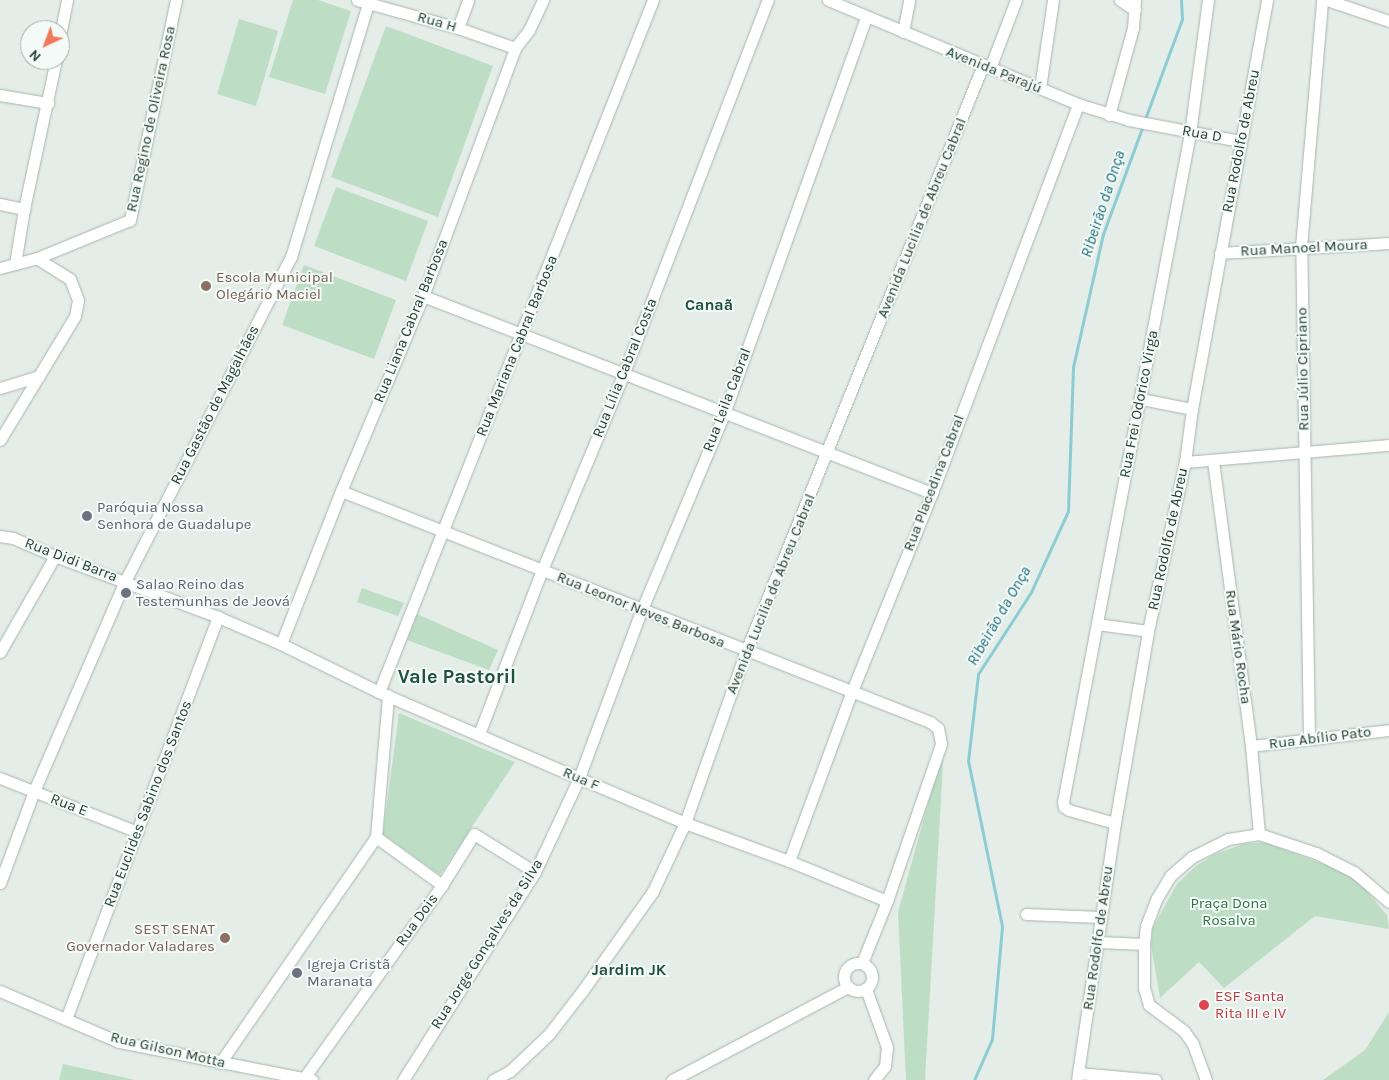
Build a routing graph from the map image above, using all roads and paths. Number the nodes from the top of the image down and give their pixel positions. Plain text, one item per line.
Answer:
1 (66, 0) edge
2 (176, 0) edge
3 (468, 0) edge
4 (543, 0) edge
5 (652, 0) edge
6 (768, 0) edge
7 (828, 0) edge
8 (909, 0) edge
9 (1016, 0) edge
10 (1053, 0) edge
11 (1120, 0) edge
12 (1208, 0) edge
13 (1267, 0) edge
14 (1322, 0) edge
15 (1327, 0) edge
16 (365, 1) edge
17 (1135, 5) edge
18 (866, 17) junction
19 (63, 20) edge
20 (1389, 21) edge
21 (458, 28) junction
22 (902, 32) junction
23 (515, 48) junction
24 (987, 67) junction
25 (54, 70) edge
26 (1040, 88) junction
27 (0, 95) edge
28 (48, 103) junction
29 (1078, 104) junction
30 (1109, 115) junction
31 (1164, 126) joint
32 (1190, 133) junction
33 (1240, 141) junction
34 (0, 204) edge
35 (24, 208) junction
36 (1389, 244) edge
37 (1301, 247) junction
38 (1220, 253) junction
39 (37, 258) junction
40 (14, 264) junction
41 (0, 268) edge
42 (423, 296) junction
43 (522, 334) junction
44 (623, 375) junction
45 (39, 376) junction
46 (0, 388) edge
47 (1141, 400) junction
48 (1192, 409) junction
49 (724, 414) junction
50 (0, 440) edge
51 (1389, 445) edge
52 (1304, 451) junction
53 (828, 452) junction
54 (1213, 461) junction
55 (1185, 462) junction
56 (341, 491) junction
57 (932, 493) junction
58 (442, 532) junction
59 (0, 536) edge
60 (55, 556) junction
61 (542, 570) junction
62 (125, 581) junction
63 (642, 609) junction
64 (218, 617) junction
65 (1097, 624) junction
66 (1148, 632) junction
67 (281, 644) junction
68 (746, 651) junction
69 (0, 652) edge
70 (852, 691) junction
71 (383, 694) junction
72 (1389, 730) edge
73 (478, 734) junction
74 (1309, 739) junction
75 (1251, 746) junction
76 (0, 778) edge
77 (579, 778) junction
78 (34, 791) junction
79 (685, 823) junction
80 (1115, 823) junction
81 (138, 832) junction
82 (1259, 834) junction
83 (376, 837) junction
84 (789, 861) junction
85 (535, 872) junction
86 (0, 884) edge
87 (442, 884) junction
88 (887, 901) junction
89 (1389, 902) edge
90 (1026, 914) dead end
91 (1101, 917) junction
92 (1098, 942) junction
93 (1144, 944) junction
94 (862, 962) junction
95 (848, 987) junction
96 (866, 989) junction
97 (0, 991) edge
98 (66, 1020) junction
99 (220, 1063) junction
100 (1078, 1077) edge
101 (308, 1079) edge
102 (403, 1080) edge
103 (493, 1080) edge
104 (672, 1080) edge
105 (874, 1080) edge
106 (1156, 1080) edge
107 (1206, 1080) edge

1 - 19 street
2 - 39 street, Rua Regino de Oliveira Rosa
3 - 21 street
4 - 23 street, Rua Liana Cabral Barbosa
5 - 43 street, Rua Mariana Cabral Barbosa
6 - 44 street, Rua Lília Cabral Costa
7 - 18 street, Avenida Parajú
8 - 22 street
9 - 24 street, Avenida Lucilia de Abreu Cabral
10 - 26 street
11 - 17 street
12 - 32 street, Rua Frei Odorico Virga
13 - 33 street, Rua Rodolfo de Abreu
14 - 37 street, Rua Júlio Cipriano
15 - 20 street
16 - 21 street, Rua H
16 - 62 street, Rua Gastão de Magalhães
17 - 30 street
18 - 22 street, Avenida Parajú
18 - 49 street, Rua Leila Cabral
21 - 23 street, Rua H
22 - 24 street, Avenida Parajú
23 - 42 street, Rua Liana Cabral Barbosa
24 - 26 street, Avenida Parajú
24 - 53 street, Avenida Lucilia de Abreu Cabral
25 - 28 street
26 - 29 street, Avenida Parajú
27 - 28 street
28 - 35 street
29 - 30 street, Avenida Parajú
29 - 57 street, Rua Placedina Cabral
30 - 31 street, Avenida Parajú
31 - 32 street, Rua D
32 - 33 street, Rua D
32 - 47 street, Rua Frei Odorico Virga
33 - 38 street, Rua Rodolfo de Abreu
34 - 35 street
35 - 40 street
36 - 37 street, Rua Manoel Moura
37 - 38 street, Rua Manoel Moura
37 - 52 street, Rua Júlio Cipriano
38 - 48 street, Rua Rodolfo de Abreu
39 - 40 street, Rua Regino de Oliveira Rosa
39 - 45 street
40 - 41 street, Rua Regino de Oliveira Rosa
42 - 43 street
42 - 56 street, Rua Liana Cabral Barbosa
43 - 44 street
43 - 58 street, Rua Mariana Cabral Barbosa
44 - 49 street
44 - 61 street, Rua Lília Cabral Costa
45 - 46 street
45 - 50 street
47 - 48 street
47 - 65 street, Rua Frei Odorico Virga
48 - 55 street, Rua Rodolfo de Abreu
49 - 53 street
49 - 63 street, Rua Leila Cabral
51 - 52 street
52 - 54 street
52 - 74 street, Rua Júlio Cipriano
53 - 57 street
53 - 68 street, Avenida Lucilia de Abreu Cabral
54 - 55 street
54 - 75 street, Rua Mário Rocha
55 - 66 street, Rua Rodolfo de Abreu
56 - 58 street, Rua Leonor Neves Barbosa
56 - 67 street, Rua Liana Cabral Barbosa
57 - 70 street, Rua Placedina Cabral
58 - 61 street, Rua Leonor Neves Barbosa
58 - 71 street, Rua Mariana Cabral Barbosa
59 - 60 street, Rua Didi Barra
60 - 62 street, Rua Didi Barra
60 - 69 street
61 - 63 street, Rua Leonor Neves Barbosa
61 - 73 street, Rua Lília Cabral Costa
62 - 64 street, Rua Didi Barra
62 - 78 street, Rua Gastão de Magalhães
63 - 68 street, Rua Leonor Neves Barbosa
63 - 77 street, Rua Leila Cabral
64 - 67 street, Rua Didi Barra
64 - 81 street, Rua Euclides Sabino dos Santos
65 - 66 street
65 - 80 street, Rua Frei Odorico Virga
66 - 80 street, Rua Rodolfo de Abreu
67 - 71 street, Rua F
68 - 70 street, Rua Leonor Neves Barbosa
68 - 79 street, Avenida Lucilia de Abreu Cabral
70 - 84 street, Rua Placedina Cabral
70 - 88 street, Rua Leonor Neves Barbosa
71 - 73 street, Rua F
71 - 83 street, Rua Mariana Cabral Barbosa
72 - 74 street, Rua Abílio Pato
73 - 77 street, Rua F
74 - 75 street, Rua Abílio Pato
75 - 82 street, Rua Mário Rocha
76 - 78 street, Rua E
77 - 79 street, Rua F
77 - 85 street, Rua Jorge Gonçalves da Silva
78 - 81 street, Rua E
78 - 86 street, Rua Gastão de Magalhães
79 - 84 street, Rua F
79 - 103 street, Avenida Lucilia de Abreu Cabral
80 - 91 street, Rua Rodolfo de Abreu
81 - 98 street, Rua Euclides Sabino dos Santos
82 - 89 street
82 - 93 street
83 - 87 street
83 - 99 street
84 - 88 street, Rua F
85 - 87 street, Rua Dois
85 - 102 street, Rua Jorge Gonçalves da Silva
87 - 101 street, Rua Dois
88 - 94 street
90 - 91 street
91 - 92 street, Rua Rodolfo de Abreu
92 - 93 street
92 - 100 street, Rua Rodolfo de Abreu
93 - 107 street
94 - 95 street
94 - 96 street
95 - 96 street
95 - 104 street
96 - 105 street
97 - 98 street, Rua Gilson Motta
98 - 99 street, Rua Gilson Motta
99 - 101 street, Rua Gilson Motta
100 - 106 street

